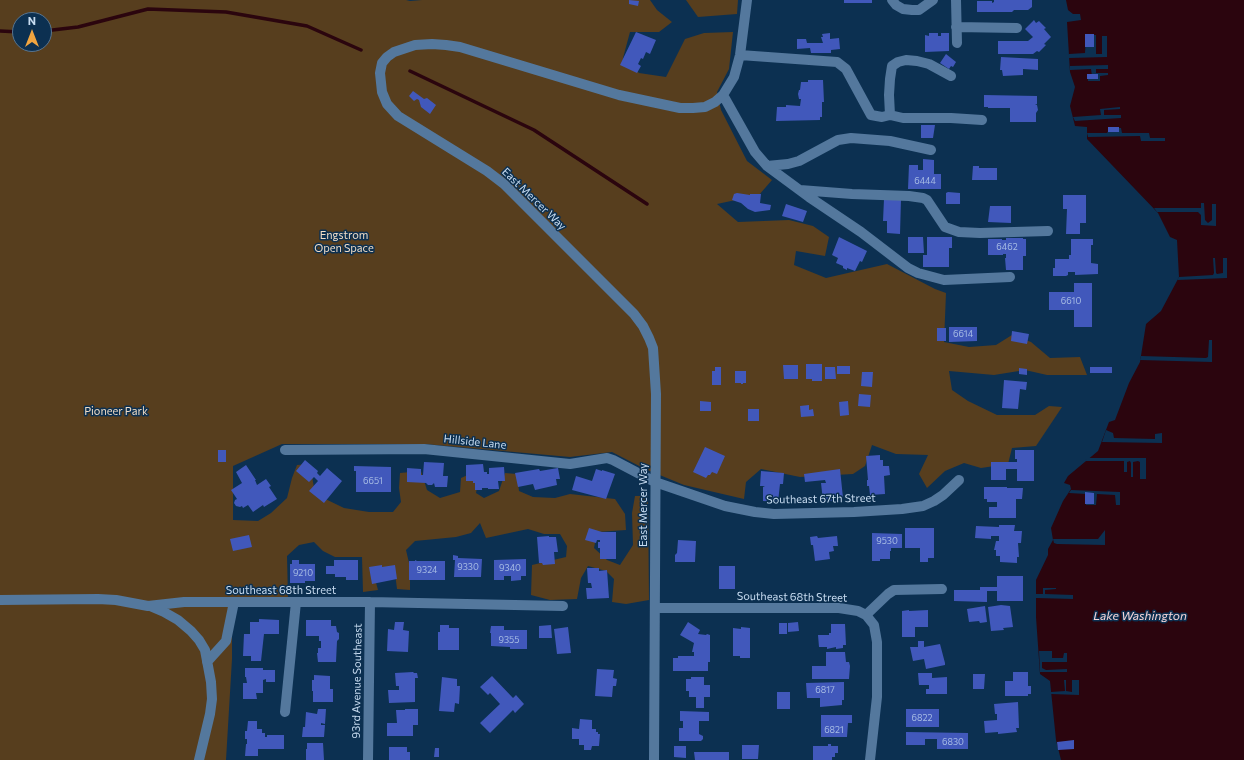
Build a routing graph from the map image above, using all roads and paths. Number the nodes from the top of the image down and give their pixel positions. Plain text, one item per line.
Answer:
1 (747, 0) edge
2 (892, 0) edge
3 (933, 0) edge
4 (956, 0) edge
5 (956, 27) junction
6 (1017, 28) dead end
7 (957, 43) dead end
8 (740, 55) junction
9 (951, 76) dead end
10 (723, 95) junction
11 (890, 115) junction
12 (982, 120) dead end
13 (931, 150) dead end
14 (767, 166) junction
15 (800, 190) junction
16 (1048, 231) dead end
17 (1010, 277) dead end
18 (285, 450) dead end
19 (959, 480) dead end
20 (655, 482) junction
21 (942, 589) dead end
22 (0, 600) edge
23 (234, 602) junction
24 (296, 602) junction
25 (370, 602) junction
26 (148, 606) junction
27 (563, 606) dead end
28 (654, 608) junction
29 (866, 615) junction
30 (207, 662) junction
31 (285, 712) dead end
32 (199, 760) edge
33 (368, 760) edge
34 (654, 760) edge
35 (870, 760) edge

1 - 8 street, East Mercer Way
2 - 3 street
4 - 5 street
5 - 6 street
5 - 7 street
8 - 10 street, East Mercer Way
8 - 11 street
9 - 11 street
10 - 14 street
10 - 20 street, East Mercer Way
11 - 12 street
13 - 14 street
14 - 15 street
15 - 16 street
15 - 17 street
18 - 20 street, Hillside Lane
19 - 20 street, Southeast 67th Street
20 - 28 street, East Mercer Way
21 - 29 street
22 - 26 street, Southeast 68th Street
23 - 24 street, Southeast 68th Street
23 - 26 street, Southeast 68th Street
23 - 30 street
24 - 25 street, Southeast 68th Street
24 - 31 street
25 - 27 street, Southeast 68th Street
25 - 33 street, 93rd Avenue Southeast
26 - 30 street
28 - 29 street, Southeast 68th Street
28 - 34 street, East Mercer Way
29 - 35 street
30 - 32 street

